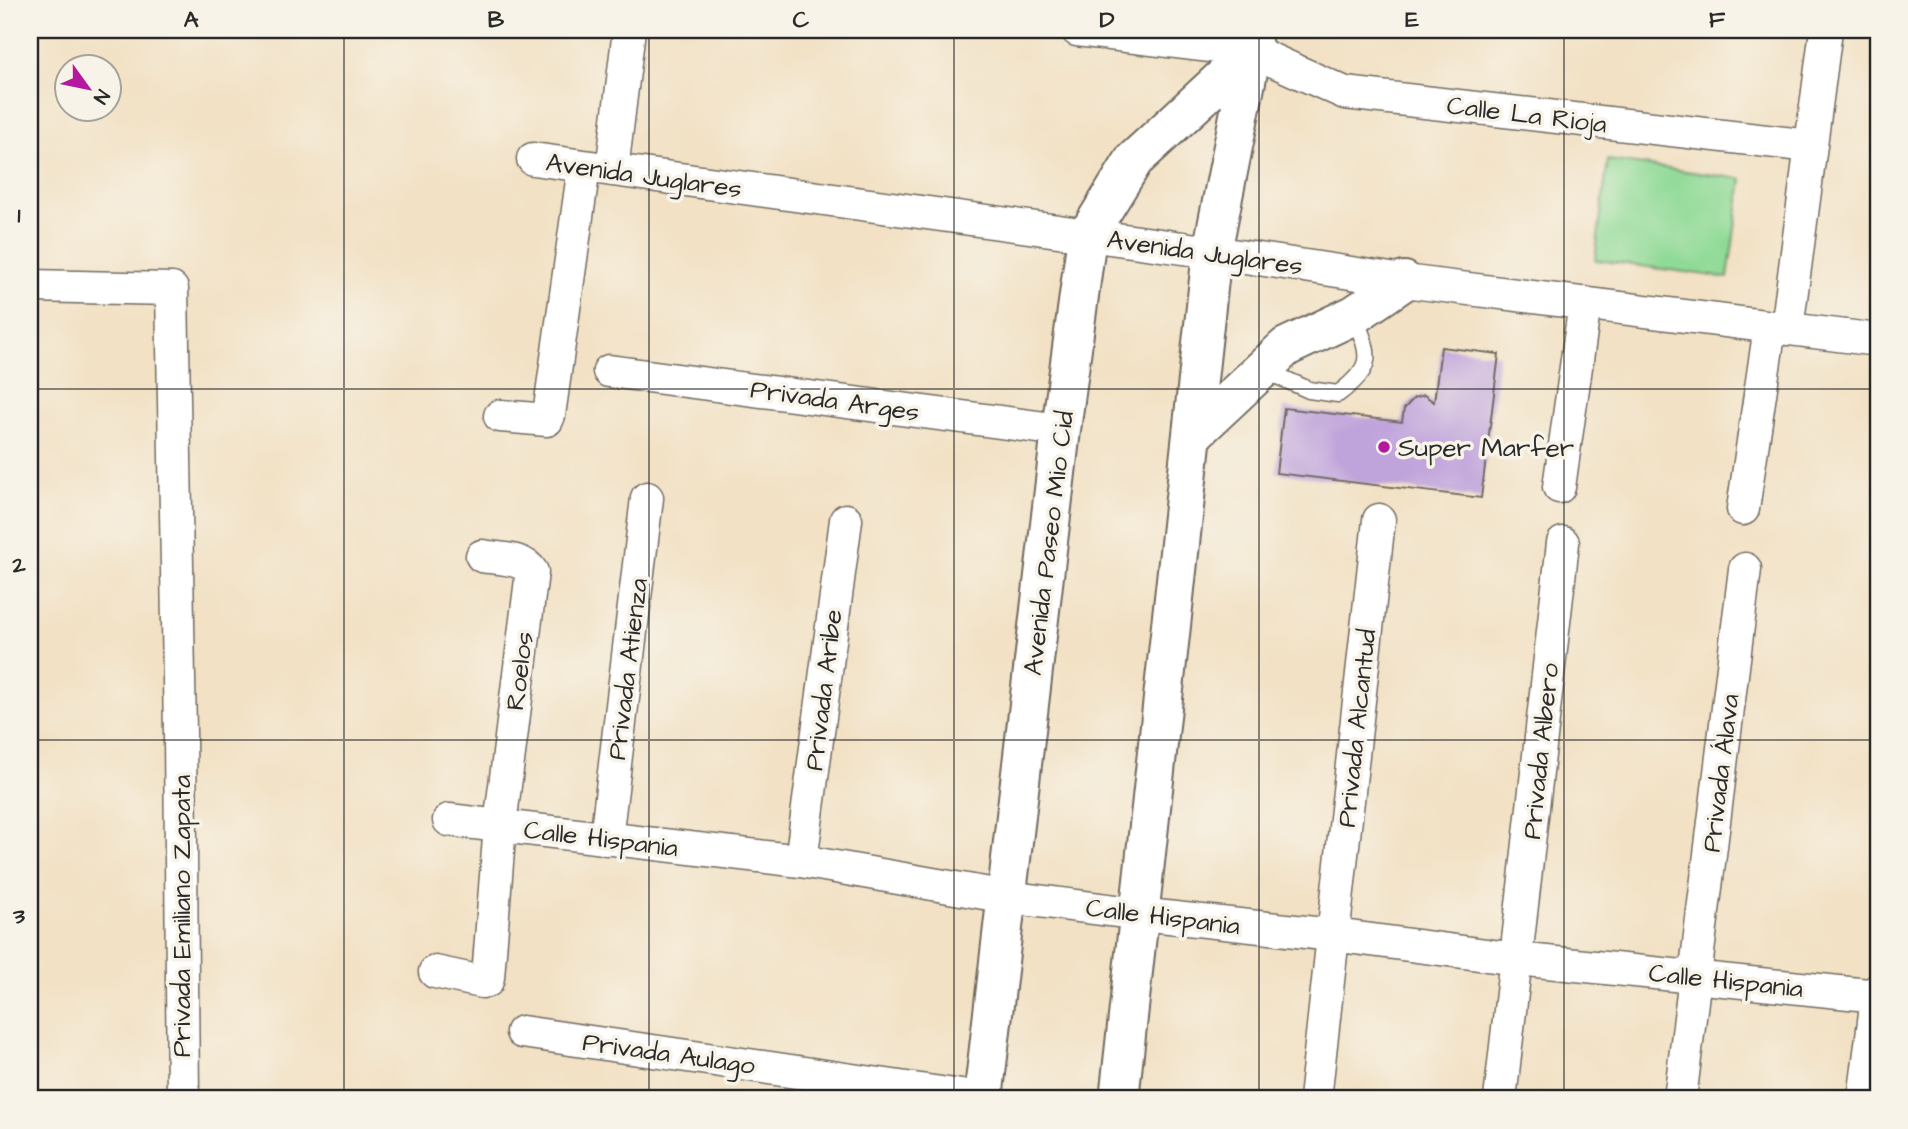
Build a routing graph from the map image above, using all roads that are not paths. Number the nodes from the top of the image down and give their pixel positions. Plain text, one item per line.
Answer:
1 (629, 30) edge
2 (1077, 30) edge
3 (1826, 30) edge
4 (1254, 41) edge
5 (1811, 146) junction
6 (533, 159) dead end
7 (598, 168) junction
8 (1087, 236) junction
9 (1212, 252) junction
10 (1404, 281) junction
11 (30, 286) edge
12 (1585, 303) junction
13 (1354, 316) junction
14 (1779, 328) junction
15 (1878, 340) edge
16 (1264, 370) junction
17 (609, 371) dead end
18 (500, 416) dead end
19 (1060, 430) junction
20 (1193, 433) junction
21 (1559, 487) dead end
22 (647, 498) dead end
23 (1743, 509) dead end
24 (846, 520) dead end
25 (1379, 520) dead end
26 (1563, 543) dead end
27 (482, 556) dead end
28 (1745, 569) dead end
29 (449, 820) dead end
30 (500, 825) junction
31 (606, 839) junction
32 (801, 861) junction
33 (1007, 897) junction
34 (1140, 914) junction
35 (1333, 935) junction
36 (1517, 959) junction
37 (435, 972) dead end
38 (1694, 977) junction
39 (1878, 990) edge
40 (1878, 995) edge
41 (522, 1032) dead end
42 (183, 1099) edge
43 (982, 1099) edge
44 (1119, 1099) edge
45 (1315, 1099) edge
46 (1500, 1099) edge
47 (1680, 1099) edge
48 (1864, 1099) edge

1 - 7 street
2 - 4 street, Calle La Rioja
3 - 5 street
4 - 5 street, Calle La Rioja
4 - 8 street, Avenida Paseo Mio Cid
4 - 9 street
5 - 14 street
6 - 7 street, Avenida Juglares
7 - 8 street, Avenida Juglares
7 - 18 street
8 - 9 street, Avenida Juglares
8 - 19 street, Avenida Paseo Mio Cid
9 - 10 street, Avenida Juglares
9 - 20 street
10 - 12 street, Avenida Juglares
10 - 13 street
11 - 42 street, Privada Emiliano Zapata
12 - 14 street, Avenida Juglares
12 - 21 street
13 - 16 street
13 - 16 lane
14 - 15 street, Avenida Juglares
14 - 23 street
16 - 20 street
17 - 19 street, Privada Arges
19 - 33 street, Avenida Paseo Mio Cid
20 - 34 street
22 - 31 street, Privada Atienza
24 - 32 street, Privada Aribe
25 - 35 street, Privada Alcantud
26 - 36 street, Privada Albero
27 - 30 street, Roelos
28 - 38 street, Privada Álava
29 - 30 street, Calle Hispania
30 - 31 street, Calle Hispania
30 - 37 street
31 - 32 street, Calle Hispania
32 - 33 street, Calle Hispania
33 - 34 street, Calle Hispania
33 - 43 street, Avenida Paseo Mio Cid
34 - 35 street, Calle Hispania
34 - 44 street
35 - 36 street, Calle Hispania
35 - 45 street, Privada Alcantud
36 - 38 street, Calle Hispania
36 - 46 street, Privada Albero
38 - 40 street, Calle Hispania
38 - 47 street, Privada Álava
39 - 40 street
40 - 48 street
41 - 43 street, Privada Aulago

